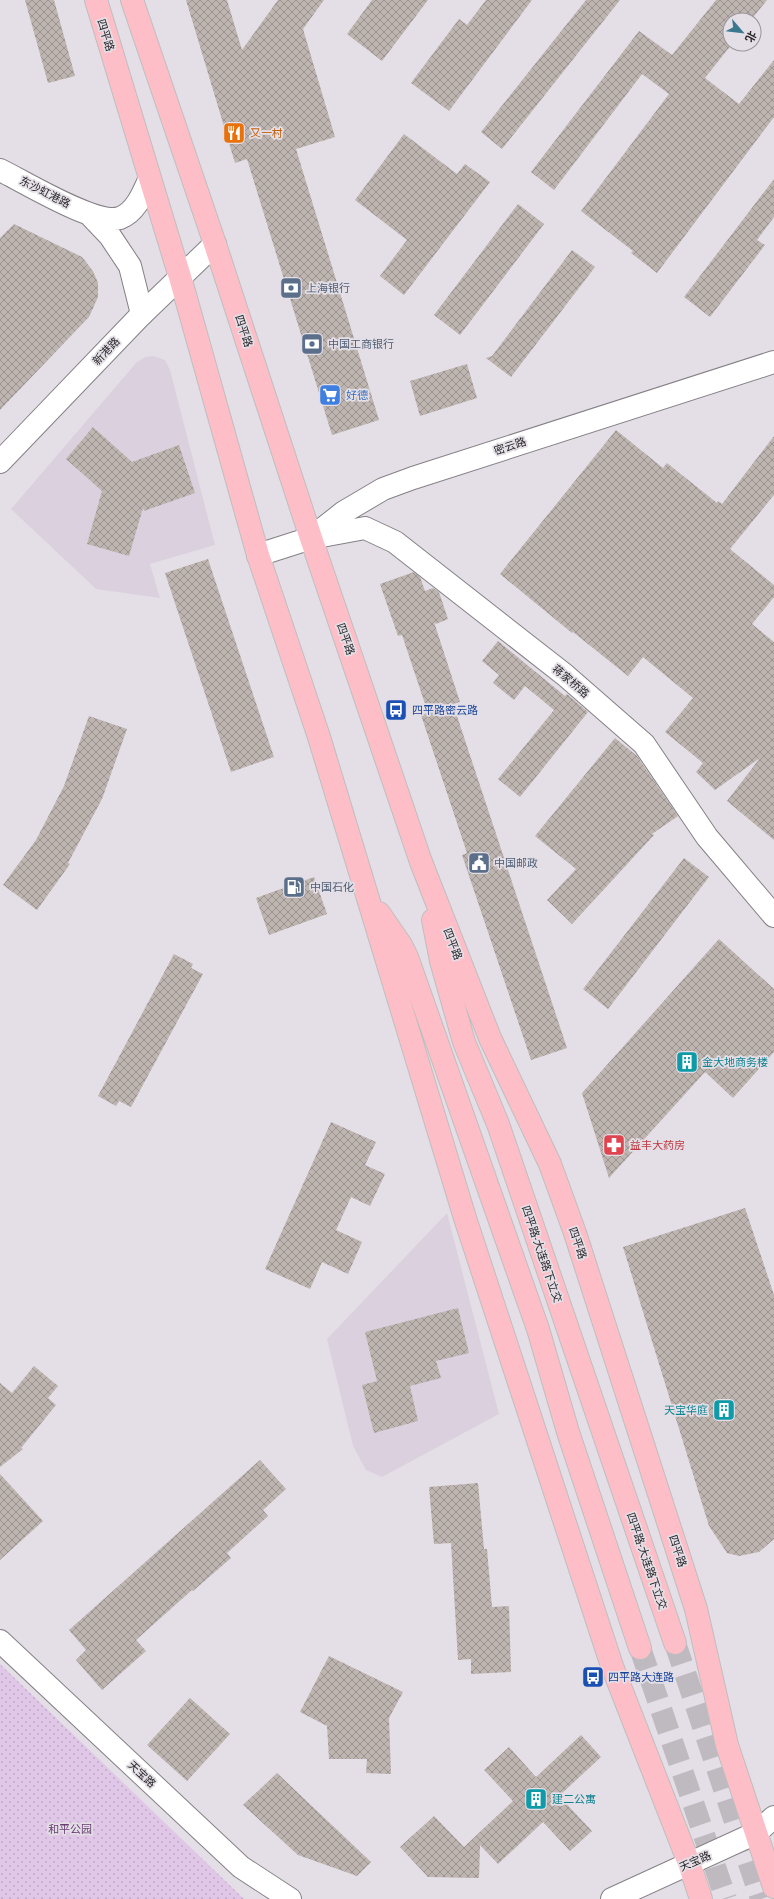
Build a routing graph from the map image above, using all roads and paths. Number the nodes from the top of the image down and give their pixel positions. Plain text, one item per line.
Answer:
1 (96, 0) edge
2 (132, 0) edge
3 (0, 170) edge
4 (149, 180) junction
5 (90, 215) junction
6 (215, 244) junction
7 (180, 277) junction
8 (142, 314) junction
9 (774, 362) edge
10 (0, 462) edge
11 (311, 538) junction
12 (258, 555) junction
13 (421, 862) junction
14 (368, 898) junction
15 (774, 916) edge
16 (0, 1641) edge
17 (675, 1643) tunnel mouth
18 (640, 1648) tunnel mouth
19 (774, 1817) edge
20 (756, 1833) junction
21 (689, 1863) junction
22 (774, 1887) edge
23 (290, 1899) edge
24 (612, 1899) edge
25 (701, 1899) edge

1 - 4 main road, 四平路
2 - 6 main road, 四平路
3 - 5 street, 东沙虹港路
4 - 5 street, 东沙虹港路
4 - 7 main road, 四平路
5 - 8 street, 东沙虹港路
6 - 7 street, 新港路
6 - 11 main road, 四平路
7 - 8 street, 新港路
7 - 12 main road, 四平路
8 - 10 street, 新港路
9 - 11 street, 密云路
11 - 12 street, 密云路
11 - 13 main road, 四平路
11 - 15 street, 蒋家桥路
12 - 14 main road, 四平路
13 - 17 main road, 四平路-大连路下立交
13 - 20 main road, 四平路
14 - 18 main road
14 - 21 main road, 四平路
16 - 23 street, 天宝路
19 - 20 street, 天宝路
20 - 21 street, 天宝路
20 - 22 main road, 四平路
21 - 24 street, 天宝路
21 - 25 main road, 四平路

